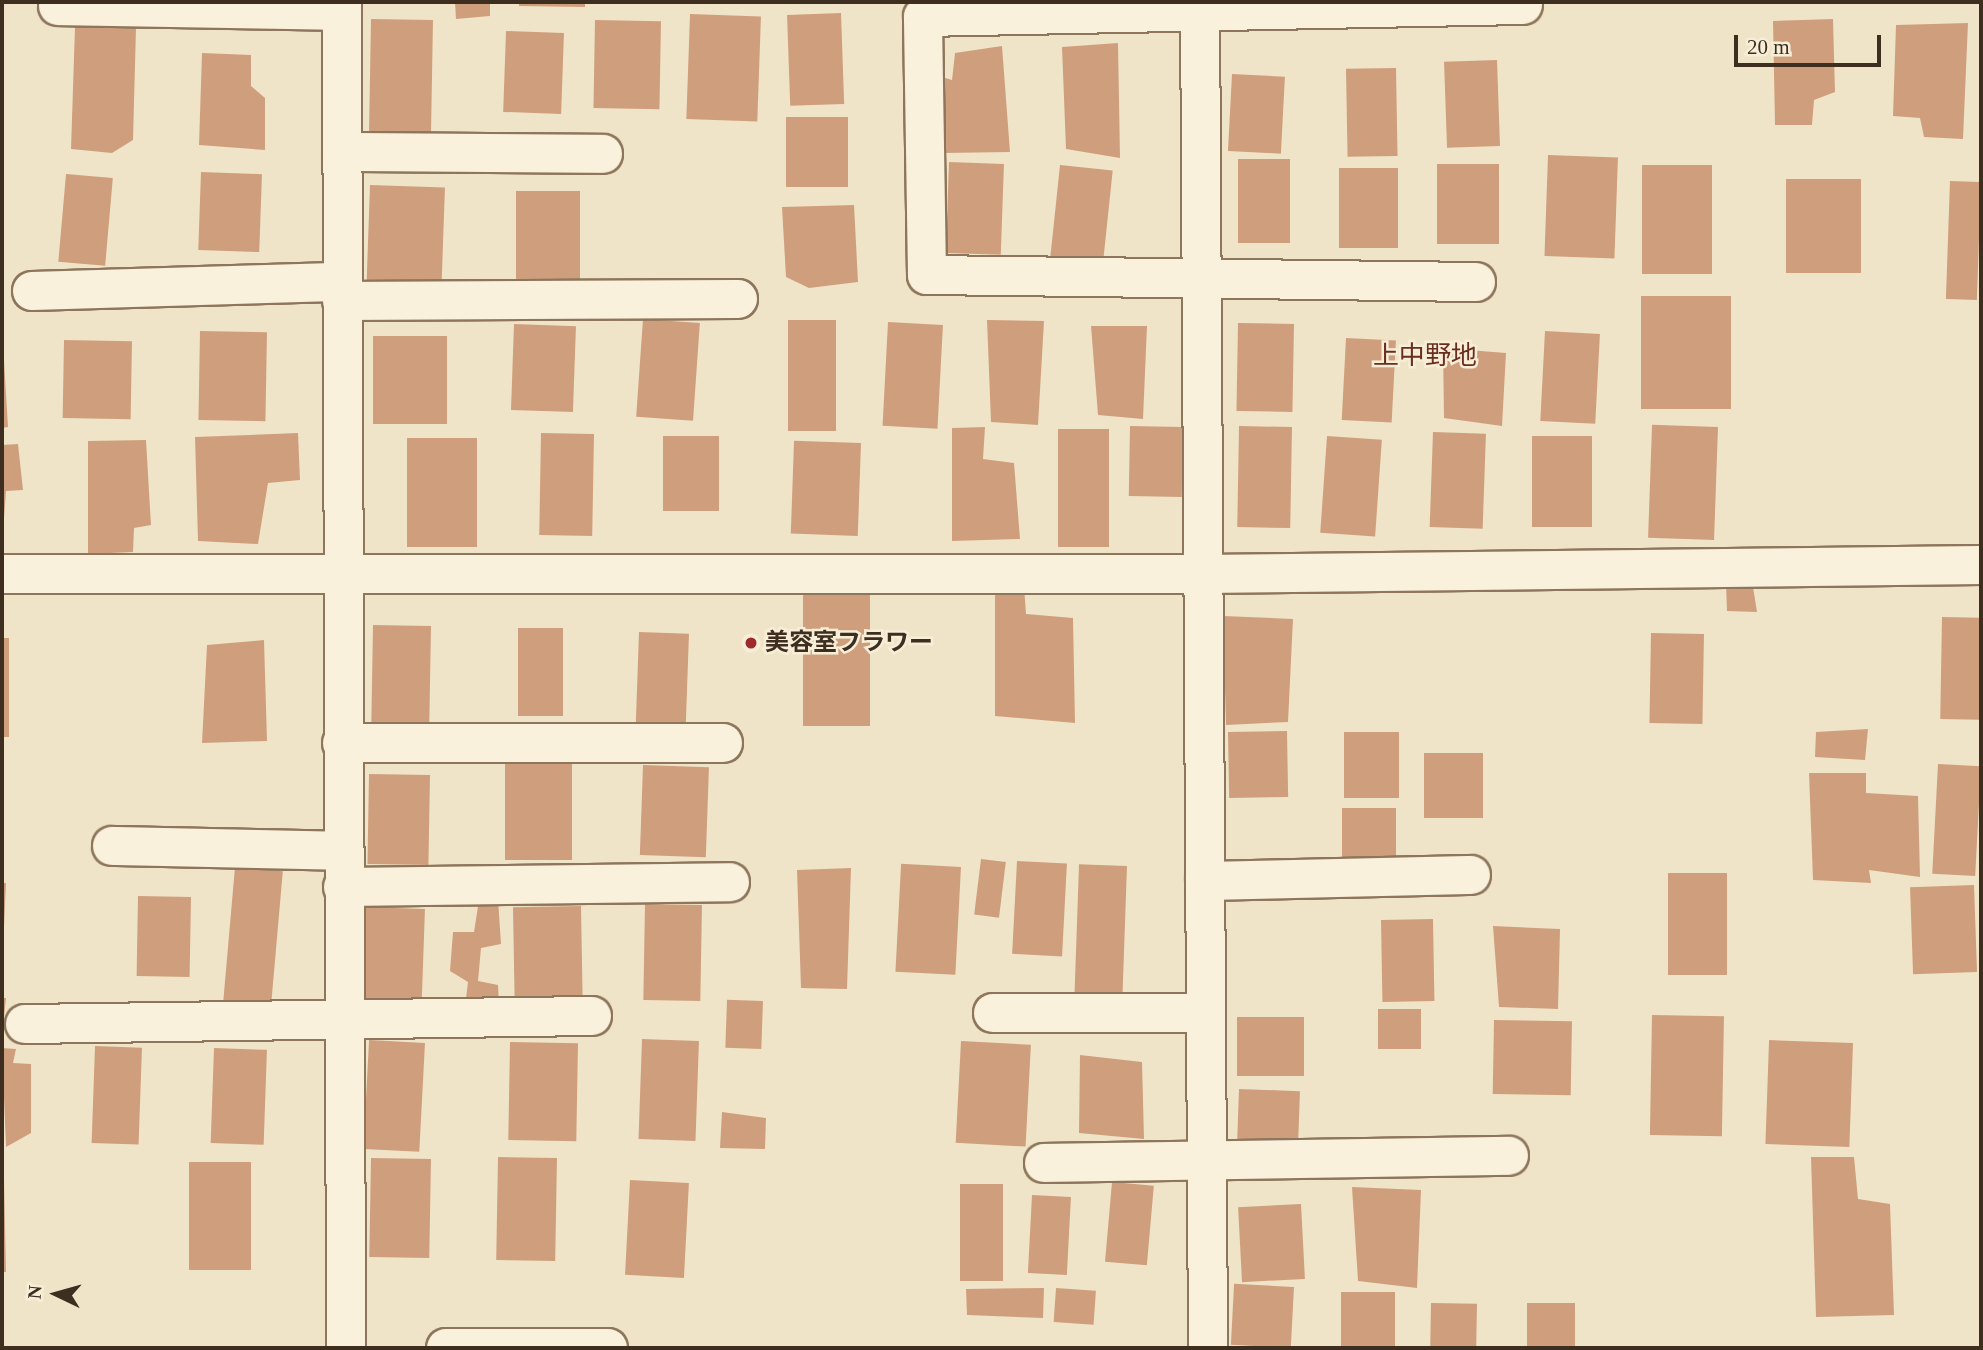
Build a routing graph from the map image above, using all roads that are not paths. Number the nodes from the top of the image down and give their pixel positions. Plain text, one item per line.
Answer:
1 (1523, 5) dead end
2 (58, 6) dead end
3 (342, 6) edge
4 (1200, 6) edge
5 (342, 152) junction
6 (603, 154) dead end
7 (1202, 281) junction
8 (1476, 282) dead end
9 (32, 291) dead end
10 (342, 291) junction
11 (738, 299) dead end
12 (1981, 565) edge
13 (342, 570) junction
14 (2, 574) edge
15 (1203, 574) junction
16 (342, 743) junction
17 (723, 743) dead end
18 (113, 846) dead end
19 (343, 869) junction
20 (1471, 875) dead end
21 (1205, 881) junction
22 (730, 882) dead end
23 (993, 1013) dead end
24 (1206, 1013) junction
25 (592, 1016) dead end
26 (343, 1022) junction
27 (25, 1024) dead end
28 (1509, 1156) dead end
29 (1207, 1161) junction
30 (1044, 1163) dead end
31 (346, 1348) edge
32 (446, 1348) edge
33 (608, 1348) edge
34 (1208, 1348) edge

1 - 4 street
2 - 3 street
3 - 5 street
4 - 7 street
4 - 7 street
5 - 6 street
5 - 10 street
7 - 8 street
7 - 15 street
9 - 10 street
10 - 11 street
10 - 13 street
12 - 15 street
13 - 14 street
13 - 15 street
13 - 16 street
15 - 21 street
16 - 17 street
16 - 19 street
18 - 19 street
19 - 22 street
19 - 26 street
20 - 21 street
21 - 24 street
23 - 24 street
24 - 29 street
25 - 26 street
26 - 27 street
26 - 31 street
28 - 29 street
29 - 30 street
29 - 34 street
32 - 33 street

